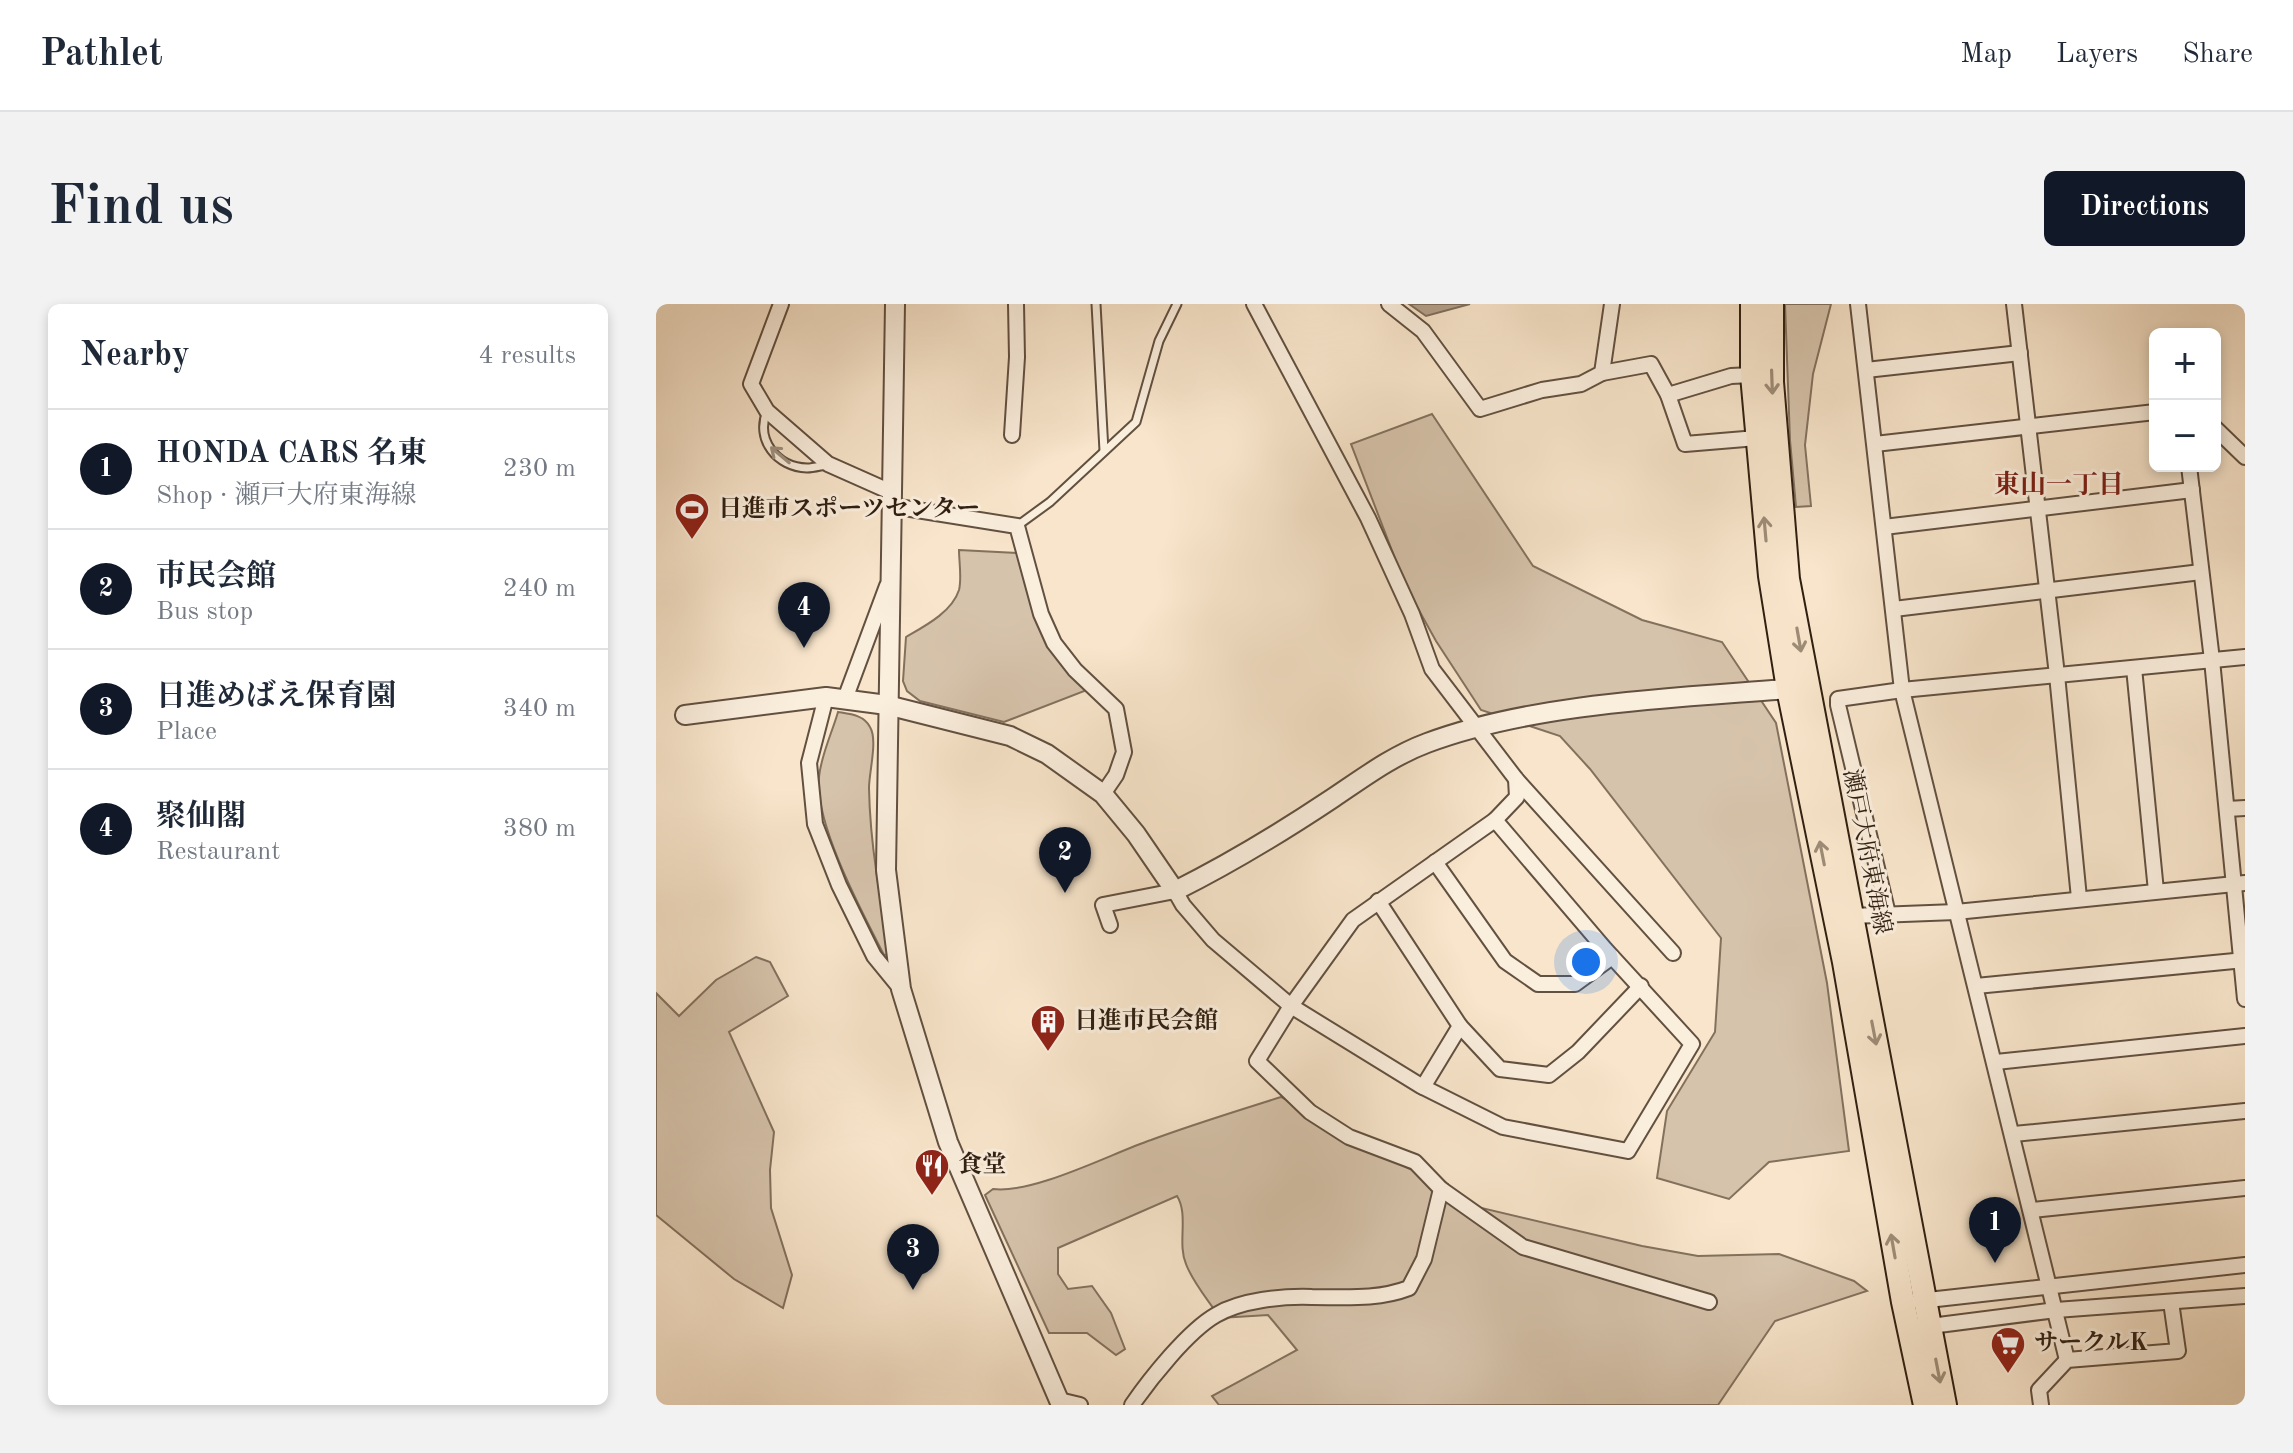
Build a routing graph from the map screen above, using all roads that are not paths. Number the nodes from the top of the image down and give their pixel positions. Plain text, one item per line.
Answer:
1 (781, 304) edge
2 (895, 304) edge
3 (1016, 304) edge
4 (1096, 304) edge
5 (1177, 304) edge
6 (1254, 304) edge
7 (1389, 304) edge
8 (1612, 304) edge
9 (1752, 304) edge
10 (1772, 304) edge
11 (1858, 304) edge
12 (2014, 304) edge
13 (2020, 353) junction
14 (1866, 370) junction
15 (1602, 373) junction
16 (1752, 375) junction
17 (1668, 395) junction
18 (767, 411) junction
19 (2149, 413) edge
20 (2029, 427) junction
21 (2221, 434) edge
22 (1012, 435) dead end
23 (1757, 438) junction
24 (1875, 444) junction
25 (1104, 451) junction
26 (2245, 457) edge
27 (828, 464) junction
28 (2190, 472) edge
29 (2192, 490) junction
30 (892, 499) junction
31 (2038, 510) junction
32 (1017, 526) junction
33 (1884, 527) junction
34 (2201, 572) junction
35 (890, 578) junction
36 (2047, 591) junction
37 (1894, 609) junction
38 (2245, 657) edge
39 (2212, 660) junction
40 (2134, 668) junction
41 (2057, 675) junction
42 (1788, 689) junction
43 (1902, 690) junction
44 (826, 697) junction
45 (845, 699) junction
46 (887, 705) junction
47 (685, 715) dead end
48 (1476, 729) junction
49 (1516, 779) junction
50 (1103, 794) junction
51 (2245, 808) edge
52 (2227, 809) junction
53 (1495, 820) junction
54 (1435, 862) junction
55 (2240, 883) edge
56 (1175, 891) junction
57 (2156, 891) junction
58 (2079, 898) junction
59 (1378, 901) junction
60 (1956, 912) junction
61 (1888, 914) junction
62 (1851, 916) junction
63 (1110, 925) dead end
64 (1673, 953) dead end
65 (1612, 957) junction
66 (2243, 960) edge
67 (1641, 986) junction
68 (1976, 986) junction
69 (901, 989) junction
70 (2245, 999) edge
71 (1291, 1006) junction
72 (1460, 1026) junction
73 (2245, 1036) edge
74 (1996, 1062) junction
75 (1423, 1087) junction
76 (2245, 1111) edge
77 (2014, 1134) junction
78 (2245, 1188) edge
79 (1441, 1189) junction
80 (2032, 1210) junction
81 (2245, 1265) edge
82 (2050, 1285) junction
83 (2245, 1296) edge
84 (1914, 1301) junction
85 (1709, 1302) dead end
86 (2171, 1302) junction
87 (2056, 1310) junction
88 (1920, 1327) junction
89 (2067, 1360) junction
90 (1060, 1403) edge
91 (1080, 1405) edge
92 (1132, 1405) edge
93 (1925, 1405) edge
94 (1945, 1405) edge
95 (2041, 1405) edge

1 - 18 street
2 - 30 street
3 - 22 street
4 - 25 lane
5 - 25 lane
6 - 48 street
7 - 15 street
8 - 15 street
9 - 16 main road, 瀬戸大府東海線
10 -> 62 main road, 瀬戸大府東海線
11 - 14 street
12 - 13 street
13 - 14 street
13 - 20 street
14 - 24 street
15 - 17 street
16 - 17 street
16 - 23 main road, 瀬戸大府東海線
17 - 23 street
18 - 27 street
27 -> 18 lane
19 - 20 street
20 - 24 street
20 - 31 street
21 - 26 street
42 -> 23 main road, 瀬戸大府東海線
24 - 33 street
25 - 32 lane
27 - 30 street
28 - 29 street
29 - 31 street
29 - 34 street
30 - 32 street
30 - 35 street
31 - 33 street
31 - 36 street
32 - 50 street
33 - 37 street
34 - 36 street
34 - 39 street
35 - 45 street
35 - 46 street
36 - 37 street
36 - 41 street
37 - 43 street
38 - 39 street
39 - 40 street
39 - 52 street
40 - 41 street
40 - 57 street
41 - 43 street
41 - 58 street
42 - 48 street
84 -> 42 main road, 瀬戸大府東海線
43 - 60 street
43 - 61 street
44 - 45 street
44 - 47 street
44 - 69 street
45 - 46 street
46 - 50 street
46 - 69 street
48 - 49 street
48 - 56 street
49 - 53 street
49 - 64 street
50 - 56 street
51 - 52 street
52 - 55 street
53 - 54 street
53 - 65 street
54 - 59 street
54 - 65 street
55 - 57 street
55 - 66 street
56 - 63 street
56 - 71 street
57 - 58 street
58 - 60 street
59 - 71 street
59 - 72 street
60 - 61 street
60 - 68 street
61 - 62 street
62 -> 84 main road, 瀬戸大府東海線
65 - 67 street
66 - 68 street
66 - 70 street
67 - 72 street
67 - 75 street
68 - 74 street
69 - 90 street
71 - 75 street
71 - 79 street
72 - 75 street
73 - 74 street
74 - 77 street
76 - 77 street
77 - 80 street
78 - 80 street
79 - 85 street
79 - 92 street
80 - 82 street
81 - 82 street
82 - 84 street
82 - 87 street
83 - 86 street
84 - 88 main road, 瀬戸大府東海線
86 - 87 street
86 - 89 street
87 - 88 street
87 - 89 street
88 - 93 main road, 瀬戸大府東海線
88 -> 94 main road, 瀬戸大府東海線
89 - 95 street
90 - 91 street

